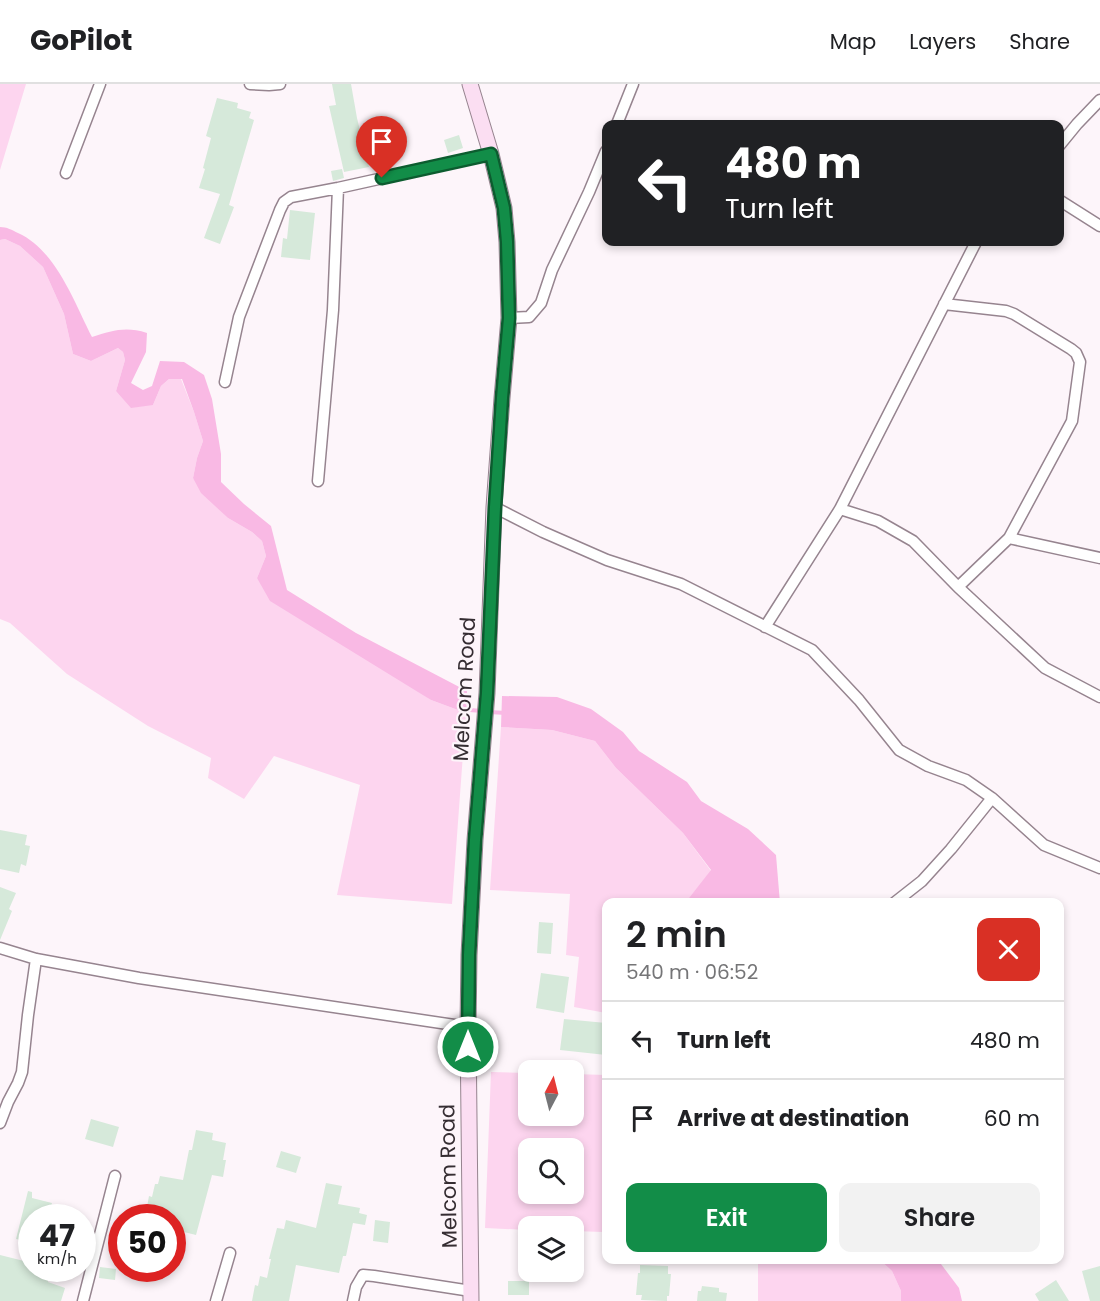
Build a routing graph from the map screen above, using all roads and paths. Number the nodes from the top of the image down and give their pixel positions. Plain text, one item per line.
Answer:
1 (100, 84) edge
2 (250, 84) edge
3 (280, 84) edge
4 (470, 84) edge
5 (633, 84) edge
6 (1100, 100) edge
7 (619, 120) edge
8 (1064, 140) edge
9 (491, 154) junction
10 (602, 161) edge
11 (66, 173) dead end
12 (338, 188) junction
13 (1064, 203) edge
14 (1100, 226) edge
15 (974, 246) edge
16 (944, 304) junction
17 (509, 318) junction
18 (225, 382) dead end
19 (318, 481) dead end
20 (495, 507) junction
21 (840, 509) junction
22 (1009, 538) junction
23 (1100, 558) edge
24 (958, 587) junction
25 (765, 627) junction
26 (1100, 697) edge
27 (992, 798) junction
28 (1100, 868) edge
29 (900, 898) edge
30 (0, 948) edge
31 (36, 959) junction
32 (468, 1027) junction
33 (0, 1123) edge
34 (115, 1176) dead end
35 (230, 1253) dead end
36 (471, 1296) edge
37 (83, 1301) edge
38 (216, 1301) edge
39 (353, 1301) edge

1 - 11 street
2 - 3 street
4 - 9 main road, Melcom Road
5 - 7 street
6 - 8 street
9 - 12 street
9 - 17 main road, Melcom Road
10 - 17 street
12 - 18 street
12 - 19 street
13 - 14 street
15 - 16 street
16 - 21 street
16 - 22 street
17 - 20 main road, Melcom Road
20 - 25 street
20 - 32 main road, Melcom Road
21 - 24 street
21 - 25 street
22 - 23 street
22 - 24 street
24 - 26 street
25 - 27 street
27 - 28 street
27 - 29 street
30 - 31 street
31 - 32 street
31 - 33 street
32 - 36 main road, Melcom Road
34 - 37 street
35 - 38 street
36 - 39 street

